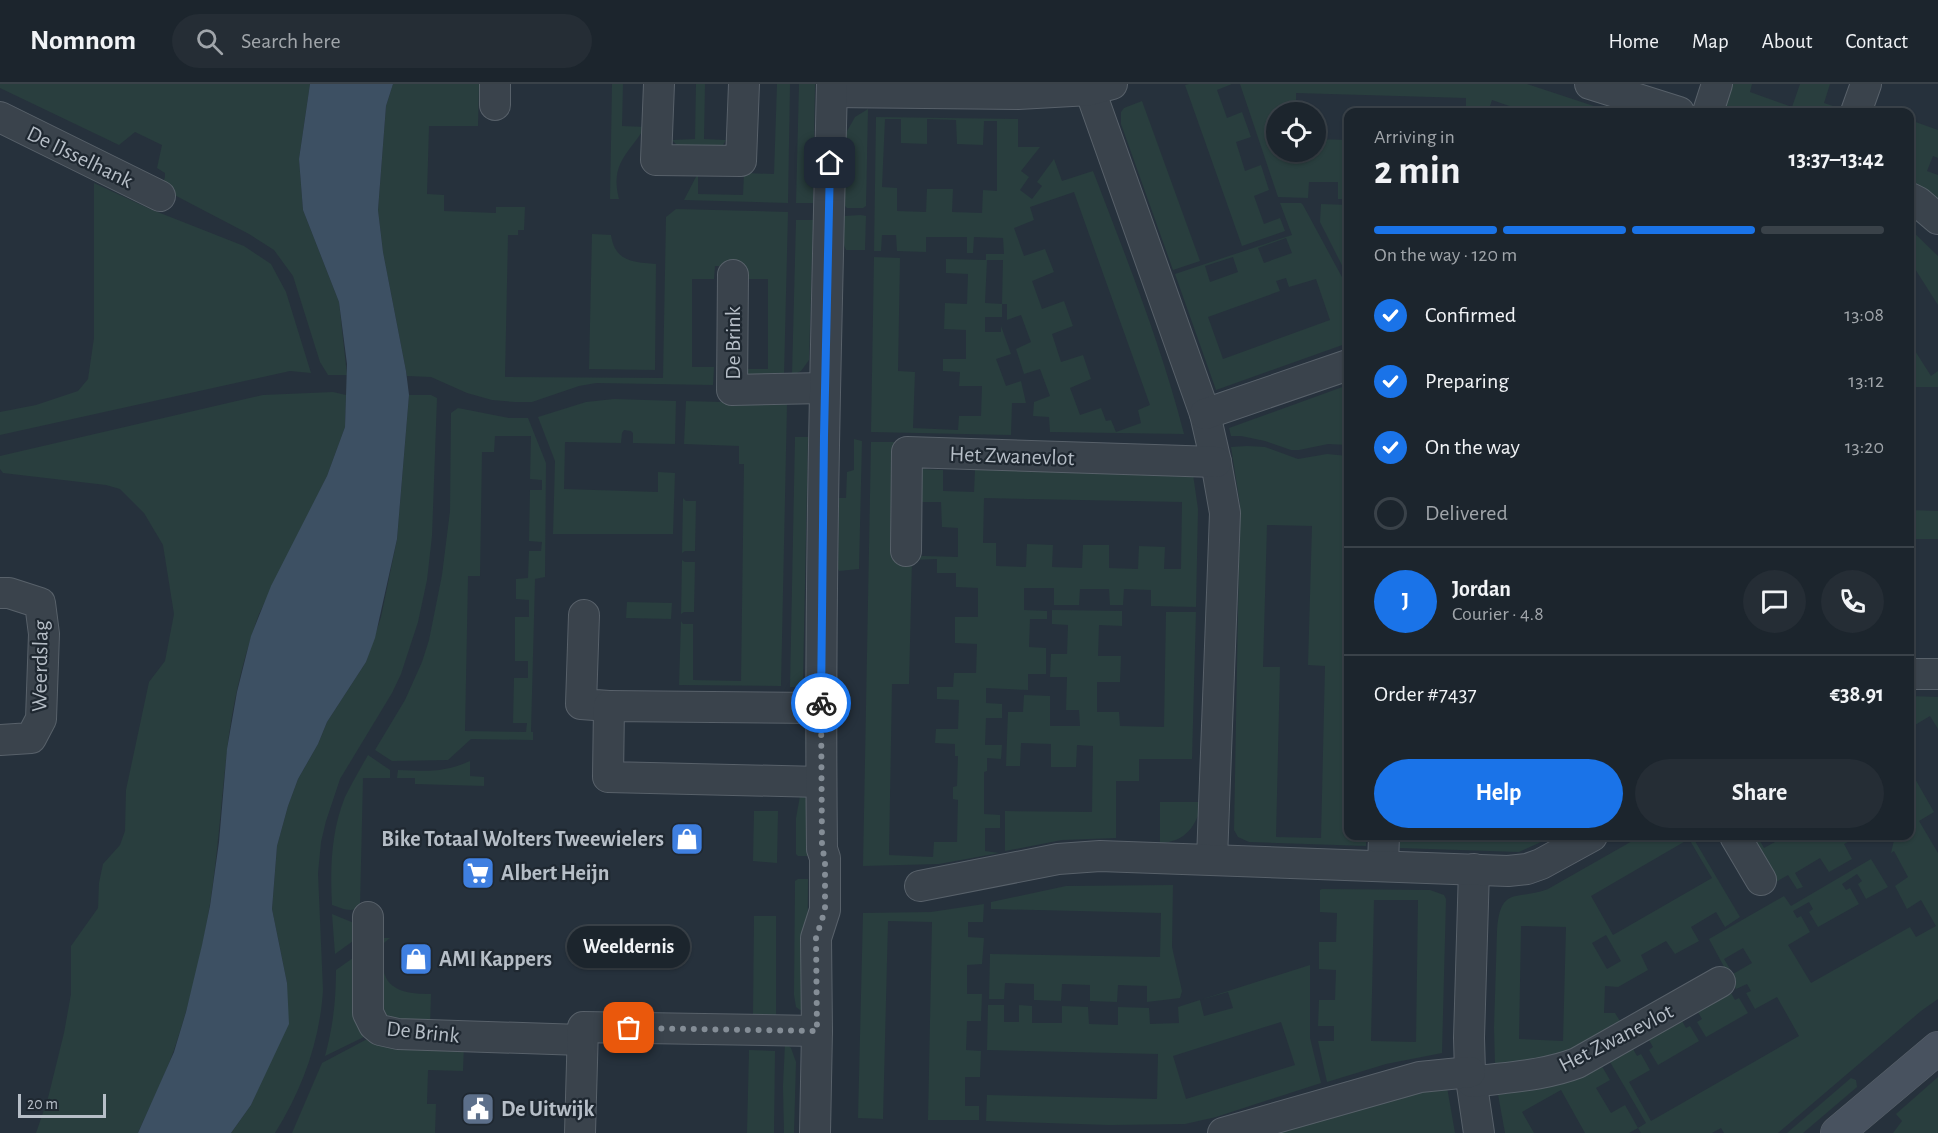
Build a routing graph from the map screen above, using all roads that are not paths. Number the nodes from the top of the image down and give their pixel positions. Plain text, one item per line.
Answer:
1 (658, 84) edge
2 (744, 84) edge
3 (1590, 84) edge
4 (1717, 84) edge
5 (1866, 84) edge
6 (1101, 87) edge
7 (832, 88) edge
8 (1666, 108) edge
9 (1709, 108) edge
10 (1857, 108) edge
11 (0, 117) edge
12 (160, 196) dead end
13 (1914, 200) edge
14 (1938, 219) edge
15 (733, 275) dead end
16 (1344, 366) edge
17 (825, 388) junction
18 (1205, 414) junction
19 (1216, 462) junction
20 (906, 551) dead end
21 (0, 593) edge
22 (584, 615) dead end
23 (1914, 674) edge
24 (1938, 674) edge
25 (609, 706) junction
26 (821, 708) junction
27 (0, 740) edge
28 (821, 782) junction
29 (1384, 840) edge
30 (1585, 840) edge
31 (1737, 840) edge
32 (1212, 859) junction
33 (1383, 866) junction
34 (1474, 869) junction
35 (1761, 880) dead end
36 (921, 886) dead end
37 (368, 918) dead end
38 (1720, 982) dead end
39 (817, 1031) junction
40 (582, 1040) junction
41 (1938, 1048) edge
42 (1471, 1077) junction
43 (580, 1133) edge
44 (815, 1133) edge
45 (1223, 1133) edge
46 (1479, 1133) edge
47 (1837, 1133) edge

1 - 2 street
3 - 8 street
4 - 9 street
5 - 10 street
6 - 7 street
6 - 18 street
7 - 17 street
11 - 12 street, De IJsselhank
13 - 14 street
15 - 17 street, De Brink
16 - 18 street
17 - 26 street
18 - 19 street
19 - 20 street, Het Zwanevlot
19 - 32 street
21 - 27 street, Weerdslag
22 - 25 street
23 - 24 street
25 - 26 street
25 - 28 street
26 - 28 street
28 - 39 street
29 - 33 street
30 - 34 street
31 - 35 street
32 - 33 street
32 - 36 street
33 - 34 street
34 - 42 street
37 - 40 street, De Brink
38 - 42 street, Het Zwanevlot
39 - 40 street
39 - 44 street
40 - 43 street
41 - 47 street
42 - 45 street, Het Zwanevlot
42 - 46 street

